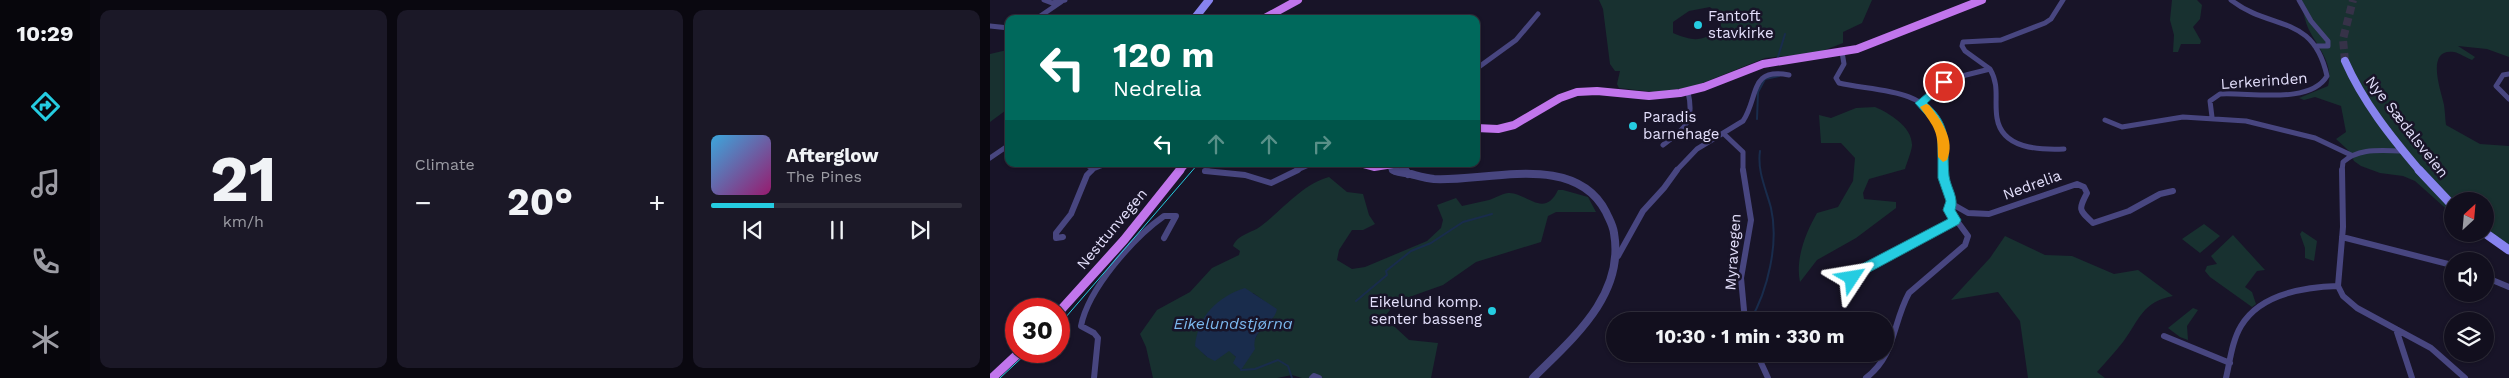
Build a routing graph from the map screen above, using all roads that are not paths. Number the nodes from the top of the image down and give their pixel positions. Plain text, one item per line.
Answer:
1 (1044, 0) edge
2 (1208, 0) edge
3 (1298, 0) edge
4 (1982, 0) edge
5 (2063, 0) edge
6 (2231, 0) edge
7 (2299, 0) edge
8 (1063, 1) edge
9 (1538, 14) dead end
10 (1042, 15) edge
11 (1197, 15) edge
12 (1270, 15) edge
13 (990, 26) edge
14 (1005, 28) edge
15 (2315, 46) junction
16 (1842, 52) junction
17 (2345, 62) tunnel mouth
18 (1480, 66) edge
19 (1990, 68) junction
20 (2509, 74) edge
21 (1789, 75) dead end
22 (1688, 92) junction
23 (2509, 99) edge
24 (1920, 103) junction
25 (2212, 117) junction
26 (2105, 120) dead end
27 (1480, 128) edge
28 (1724, 134) junction
29 (1663, 145) dead end
30 (1005, 148) edge
31 (2064, 149) dead end
32 (2404, 151) junction
33 (2351, 155) junction
34 (990, 158) edge
35 (1087, 167) edge
36 (1098, 167) edge
37 (1184, 167) edge
38 (1305, 167) edge
39 (1392, 167) edge
40 (1402, 167) edge
41 (1093, 169) junction
42 (1205, 171) dead end
43 (1408, 174) junction
44 (2173, 191) dead end
45 (2444, 196) edge
46 (1952, 201) junction
47 (1955, 220) junction
48 (1063, 237) dead end
49 (2342, 237) junction
50 (1164, 238) dead end
51 (2494, 239) edge
52 (2509, 250) edge
53 (1618, 256) junction
54 (2444, 263) edge
55 (1852, 278) dead end
56 (2494, 281) edge
57 (2338, 286) junction
58 (2509, 287) edge
59 (1070, 300) edge
60 (1744, 312) edge
61 (2396, 329) junction
62 (2164, 336) dead end
63 (1761, 362) edge
64 (1008, 363) edge
65 (2230, 363) junction
66 (992, 378) edge
67 (1094, 378) edge
68 (1312, 378) edge
69 (1320, 378) edge
70 (1533, 378) edge
71 (1768, 378) edge
72 (1866, 378) edge
73 (2226, 378) edge
74 (2412, 378) edge
75 (2465, 378) edge

1 - 8 street
2 - 11 main road
3 - 12 main road
4 - 16 main road
5 - 19 street
6 - 15 street, Lerkerinden
7 - 15 street
8 - 10 street
9 - 18 street
13 - 14 street
15 - 25 street, Lerkerinden
16 - 22 main road
16 - 24 street
17 - 32 main road, Nye Sædalsveien
19 - 24 street
19 - 31 street
20 - 23 street
21 - 28 street
22 - 27 main road
22 - 29 street
24 - 46 street
25 - 26 street
25 - 33 street
28 - 53 street
28 - 60 street, Myravegen
30 - 34 street
32 - 33 street
32 - 45 main road, Nye Sædalsveien
33 - 49 street
35 - 41 street
36 - 41 street
37 - 59 main road, Nesttunvegen
38 - 42 street
39 - 43 street
40 - 43 street
41 - 48 street
43 - 53 street
44 - 46 street, Nedrelia
46 - 47 street
47 - 55 street
47 - 72 street
49 - 54 street
49 - 57 street
50 - 67 street
51 - 52 main road
53 - 70 street
56 - 58 street
57 - 61 street
57 - 65 street
61 - 74 street
61 - 75 street
62 - 65 street
63 - 71 street
64 - 66 main road
65 - 73 street
68 - 69 street

